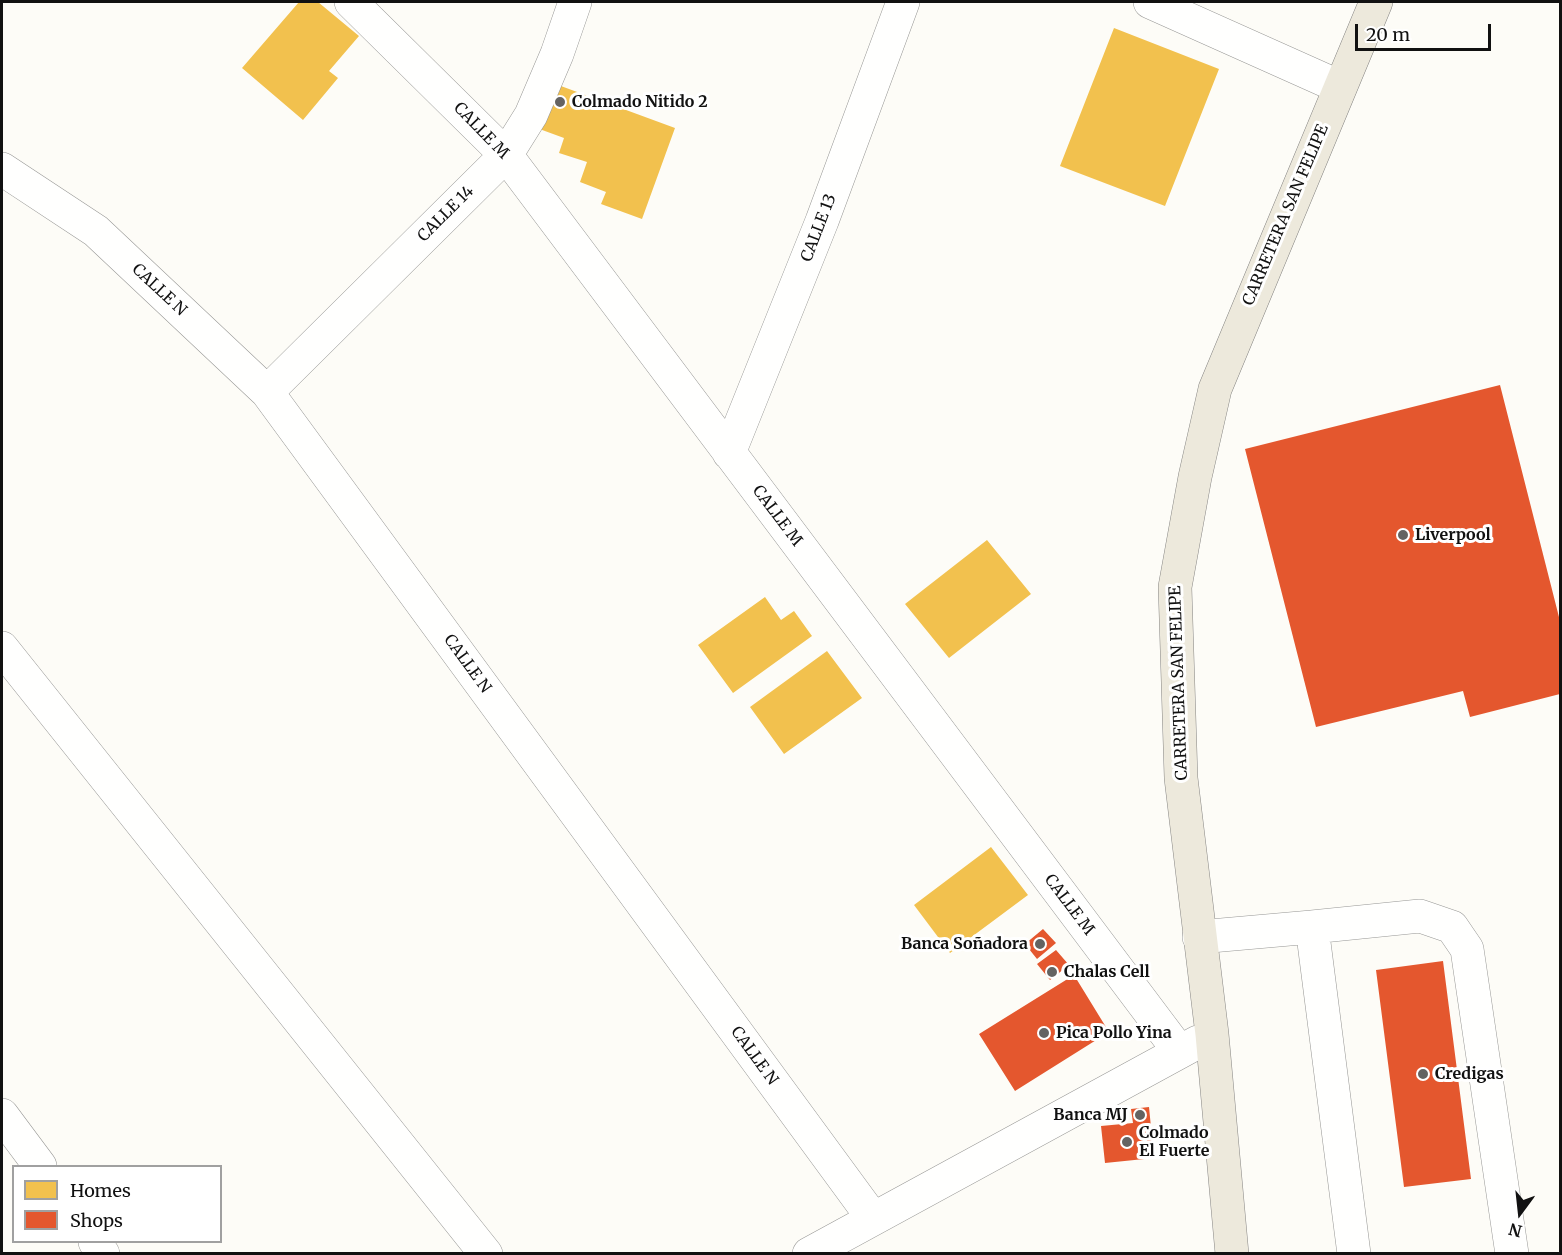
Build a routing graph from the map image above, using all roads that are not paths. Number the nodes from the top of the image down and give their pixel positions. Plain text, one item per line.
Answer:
1 (351, 2) edge
2 (574, 2) edge
3 (903, 2) edge
4 (1150, 2) edge
5 (1376, 2) edge
6 (1340, 87) junction
7 (506, 155) junction
8 (2, 169) edge
9 (267, 392) junction
10 (729, 453) junction
11 (2, 648) edge
12 (1312, 927) junction
13 (1199, 937) junction
14 (1212, 1034) junction
15 (1179, 1051) junction
16 (2, 1115) edge
17 (39, 1165) edge
18 (872, 1217) junction
19 (486, 1254) edge
20 (808, 1254) edge
21 (1232, 1254) edge
22 (1354, 1254) edge
23 (1512, 1254) edge

1 - 7 street, CALLE M
2 - 7 street, CALLE 14
3 - 10 street, CALLE 13
4 - 6 street
5 - 6 main road, CARRETERA SAN FELIPE
6 - 13 main road, CARRETERA SAN FELIPE
7 - 9 street, CALLE 14
7 - 10 street, CALLE M
8 - 9 street, CALLE N
9 - 18 street, CALLE N
10 - 15 street, CALLE M
11 - 19 street
12 - 13 street
12 - 22 street
12 - 23 street
13 - 14 main road, CARRETERA SAN FELIPE
14 - 15 street
14 - 21 main road, CARRETERA SAN FELIPE
15 - 18 street
16 - 17 street
18 - 20 street

